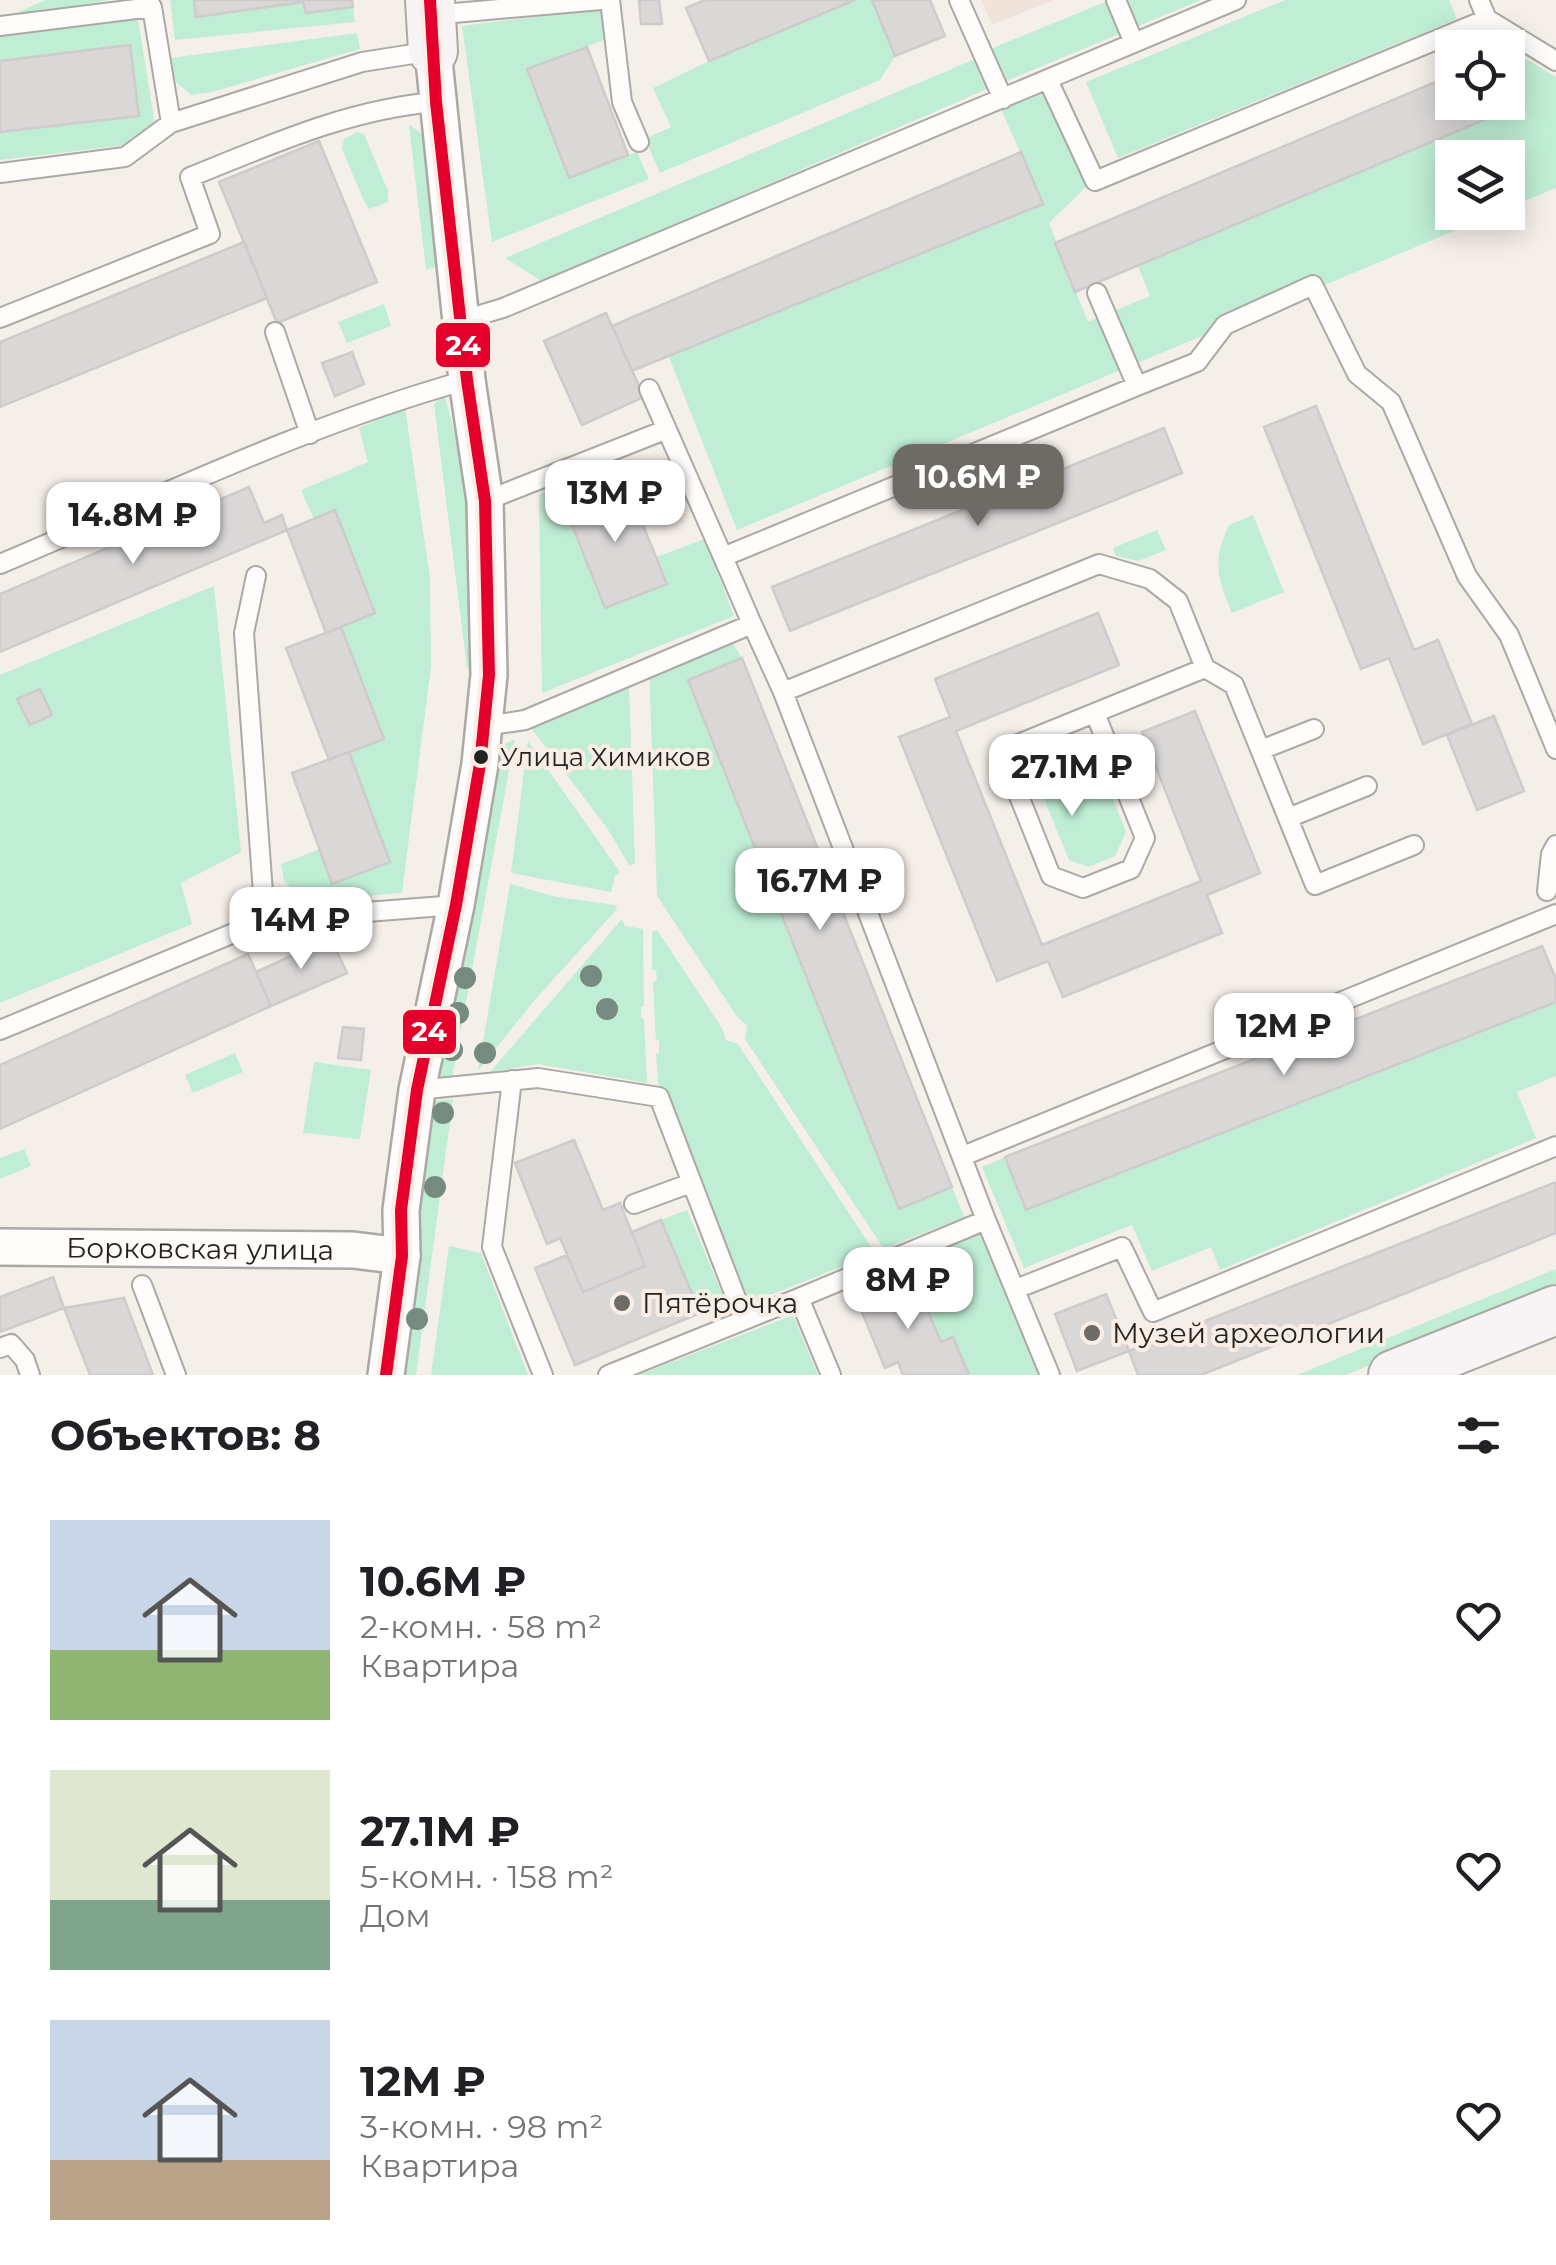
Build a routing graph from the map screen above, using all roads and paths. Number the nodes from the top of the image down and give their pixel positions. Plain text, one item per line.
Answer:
1 (601, 0) edge
2 (610, 0) edge
3 (958, 0) edge
4 (1116, 0) edge
5 (1236, 0) edge
6 (1480, 0) edge
7 (152, 4) edge
8 (1487, 18) junction
9 (431, 22) edge
10 (0, 26) edge
11 (1134, 44) junction
12 (1556, 61) edge
13 (1048, 80) junction
14 (1003, 99) junction
15 (436, 102) junction
16 (171, 123) junction
17 (639, 142) dead end
18 (0, 174) edge
19 (1097, 293) dead end
20 (0, 318) edge
21 (463, 320) junction
22 (275, 332) dead end
23 (467, 380) junction
24 (1137, 386) junction
25 (649, 389) dead end
26 (665, 430) junction
27 (310, 434) junction
28 (484, 501) junction
29 (723, 557) junction
30 (0, 564) edge
31 (256, 576) dead end
32 (752, 624) junction
33 (1205, 668) junction
34 (783, 692) junction
35 (1095, 713) junction
36 (486, 726) junction
37 (1314, 729) dead end
38 (1556, 749) edge
39 (1260, 750) junction
40 (1367, 786) dead end
41 (1288, 818) junction
42 (1414, 845) dead end
43 (1556, 845) edge
44 (1551, 889) edge
45 (456, 905) junction
46 (1556, 914) edge
47 (265, 920) junction
48 (0, 1030) edge
49 (512, 1080) junction
50 (417, 1090) junction
51 (1556, 1146) edge
52 (963, 1156) junction
53 (690, 1183) junction
54 (634, 1204) dead end
55 (986, 1220) junction
56 (0, 1247) edge
57 (402, 1256) junction
58 (142, 1285) dead end
59 (1016, 1290) junction
60 (799, 1298) junction
61 (1556, 1310) edge
62 (744, 1320) junction
63 (0, 1348) edge
64 (30, 1375) edge
65 (176, 1375) edge
66 (386, 1375) edge
67 (543, 1375) edge
68 (608, 1375) edge
69 (831, 1375) edge
70 (1050, 1375) edge
71 (1392, 1375) edge

1 - 9 lane
2 - 17 lane
3 - 14 lane
4 - 11 lane
5 - 11 lane
6 - 8 lane
7 - 10 lane
7 - 16 lane
8 - 12 lane
8 - 13 lane
9 - 15 street
9 - 16 lane
11 - 13 lane
13 - 14 lane
14 - 21 lane
15 - 20 lane
15 - 21 street
16 - 18 lane
19 - 24 lane
21 - 23 street
22 - 27 lane
23 - 27 lane
23 - 28 street
24 - 29 lane
24 - 38 lane
25 - 26 lane
26 - 28 lane
26 - 29 lane
27 - 30 lane
28 - 36 street
29 - 32 lane
31 - 47 lane
32 - 34 lane
32 - 36 lane
33 - 34 lane
33 - 35 lane
33 - 39 lane
34 - 52 lane
35 - 35 lane
36 - 45 street
37 - 39 lane
39 - 41 lane
40 - 41 lane
41 - 42 lane
43 - 44 lane
44 - 46 lane
45 - 47 lane
45 - 50 street
46 - 52 lane
47 - 48 lane
49 - 50 lane
49 - 53 lane
49 - 67 lane
50 - 57 street
51 - 59 lane
52 - 55 lane
53 - 54 lane
53 - 62 lane
55 - 59 lane
55 - 60 lane
56 - 57 street, Борковская улица
57 - 66 street
58 - 65 lane
59 - 70 lane
60 - 62 lane
60 - 69 lane
61 - 71 main road
62 - 68 lane
63 - 64 lane

